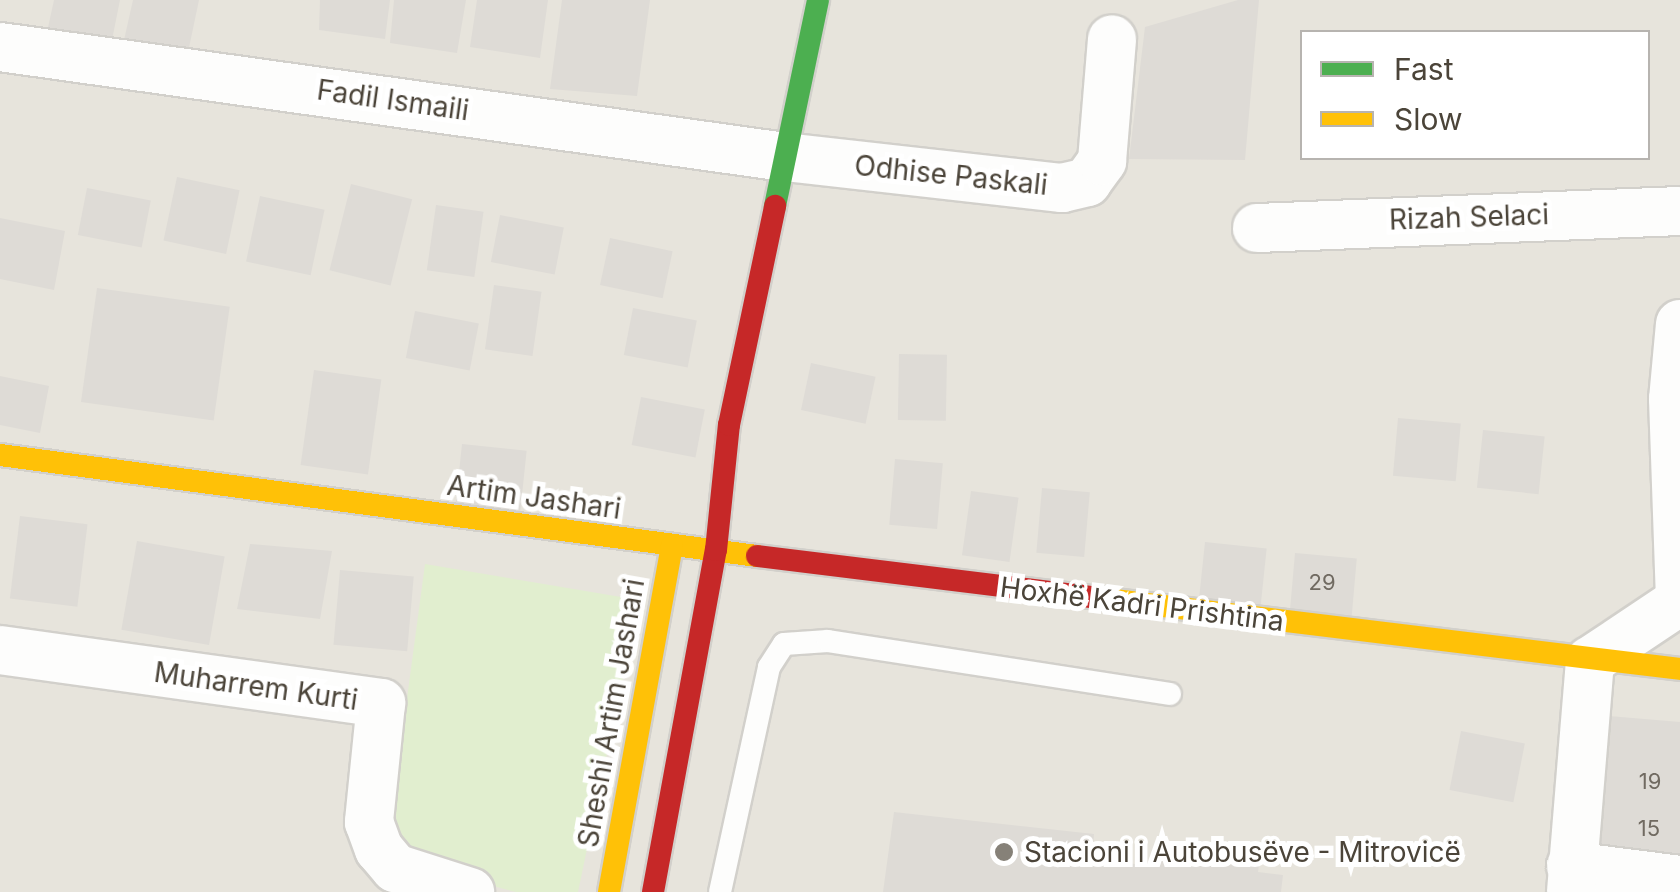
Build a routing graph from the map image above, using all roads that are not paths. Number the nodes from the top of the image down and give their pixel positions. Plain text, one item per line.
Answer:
1 (818, 0) edge
2 (1112, 39) dead end
3 (0, 46) edge
4 (785, 157) junction
5 (1680, 211) edge
6 (1257, 228) dead end
7 (1680, 324) edge
8 (0, 455) edge
9 (1679, 517) edge
10 (672, 546) junction
11 (716, 550) junction
12 (1680, 599) edge
13 (0, 650) edge
14 (1580, 658) junction
15 (1680, 669) edge
16 (1170, 694) dead end
17 (1680, 880) edge
18 (1562, 883) edge
19 (470, 892) edge
20 (609, 892) edge
21 (653, 892) edge
22 (720, 892) edge

1 - 4 street
2 - 4 street, Odhise Paskali
3 - 4 street, Fadil Ismaili
4 - 11 street
5 - 6 street, Rizah Selaci
7 - 9 street
8 - 10 street, Artim Jashari
9 - 12 street
10 - 11 street, Artim Jashari
10 - 20 street, Sheshi Artim Jashari
11 - 14 street, Hoxhë Kadri Prishtina
11 - 21 street
12 - 14 street
13 - 19 street, Muharrem Kurti
14 - 15 street, Hoxhë Kadri Prishtina
14 - 18 street
16 - 22 lane
17 - 18 street

